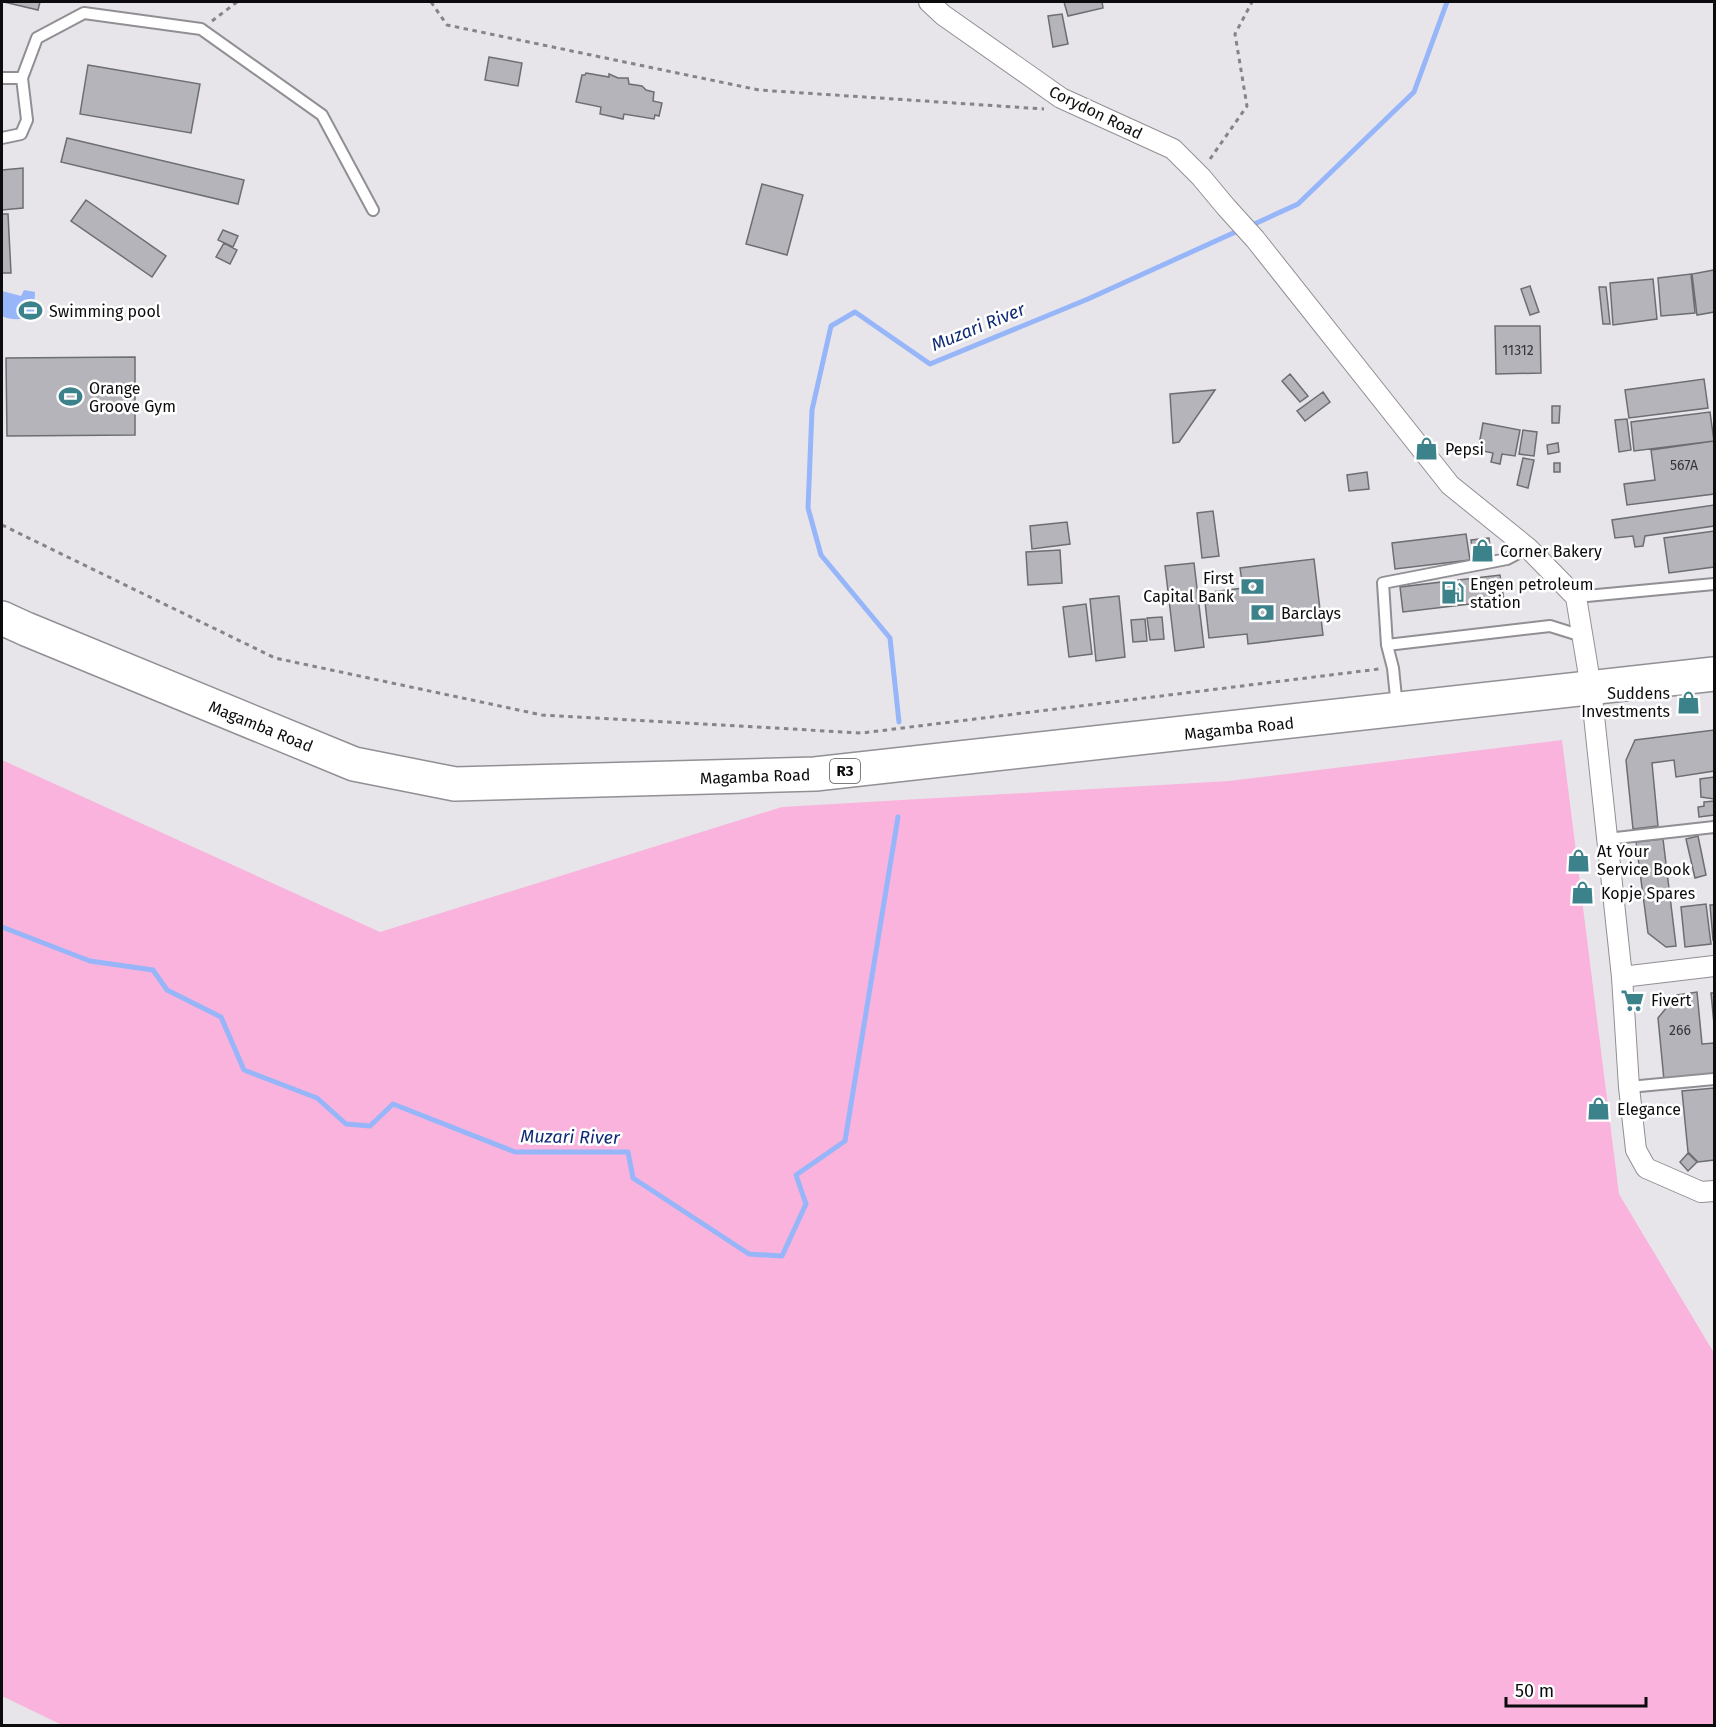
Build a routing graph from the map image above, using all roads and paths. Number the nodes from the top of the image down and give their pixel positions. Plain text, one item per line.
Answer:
1 (237, 2) edge
2 (431, 2) edge
3 (929, 2) edge
4 (1252, 2) edge
5 (201, 29) junction
6 (2, 78) edge
7 (22, 78) junction
8 (1061, 98) junction
9 (2, 138) edge
10 (1201, 177) junction
11 (373, 210) dead end
12 (2, 525) edge
13 (1528, 548) junction
14 (1714, 584) edge
15 (1576, 597) junction
16 (2, 618) edge
17 (1582, 636) junction
18 (1387, 645) junction
19 (1393, 668) junction
20 (1714, 674) edge
21 (1591, 688) junction
22 (1397, 711) junction
23 (1714, 826) edge
24 (1607, 839) junction
25 (1714, 966) edge
26 (1622, 977) junction
27 (1714, 1079) edge
28 (1629, 1087) junction
29 (1714, 1191) edge

1 - 5 path
2 - 8 path
3 - 8 street, Corydon Road
4 - 10 path
5 - 7 lane
5 - 11 lane
6 - 7 lane
7 - 9 lane
8 - 10 street, Corydon Road
10 - 13 street, Corydon Road
12 - 19 path
13 - 15 street, Corydon Road
13 - 18 lane
14 - 15 lane
15 - 17 street
16 - 22 highway, Magamba Road / R3
17 - 18 lane
17 - 21 street
18 - 19 lane
19 - 22 lane
20 - 21 highway, Magamba Road / R3
21 - 22 highway, Magamba Road / R3
21 - 24 street
23 - 24 lane
24 - 26 street
25 - 26 street
26 - 28 street
27 - 28 lane
28 - 29 street

